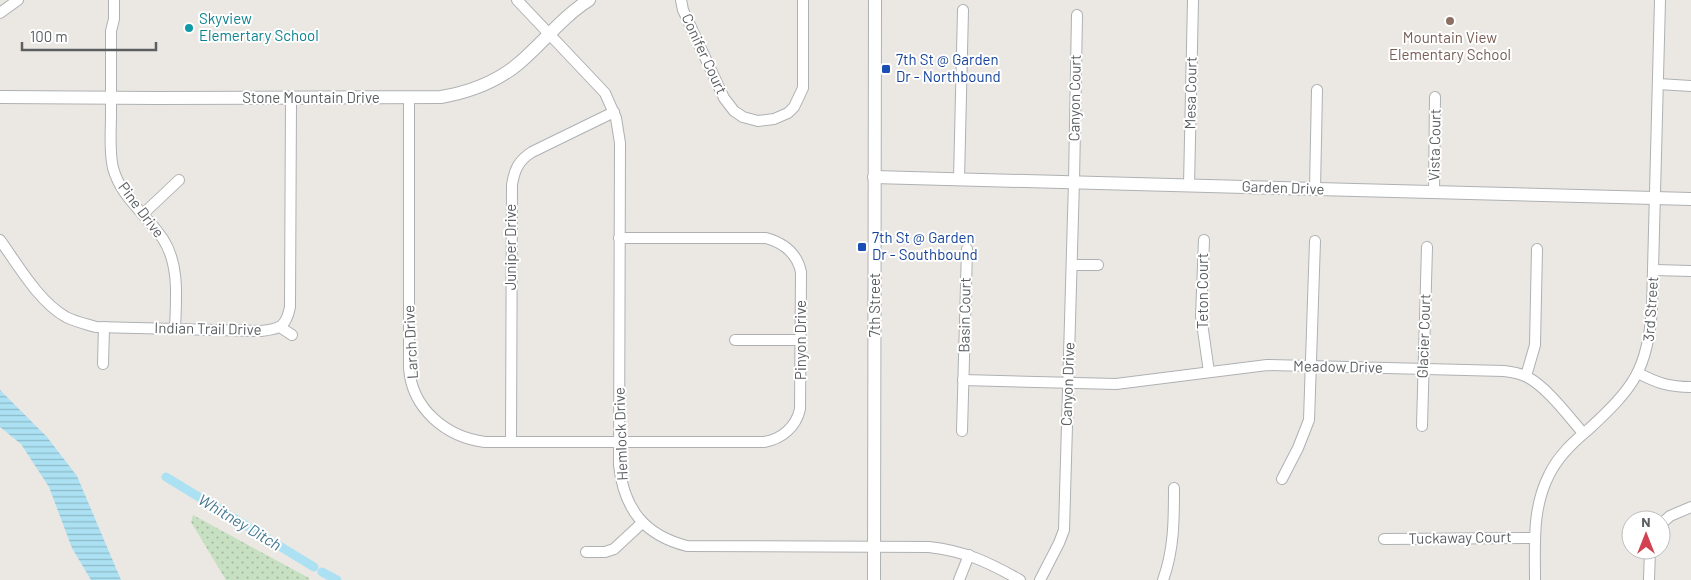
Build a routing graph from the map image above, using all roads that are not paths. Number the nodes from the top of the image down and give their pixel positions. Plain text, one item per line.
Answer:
1 (18, 0) edge
2 (114, 0) edge
3 (517, 0) edge
4 (589, 0) edge
5 (681, 0) edge
6 (803, 0) edge
7 (875, 0) edge
8 (1193, 0) edge
9 (1660, 0) edge
10 (963, 10) dead end
11 (0, 13) edge
12 (1077, 15) dead end
13 (549, 34) junction
14 (1658, 84) junction
15 (1691, 86) edge
16 (1317, 90) dead end
17 (0, 96) edge
18 (111, 97) junction
19 (1436, 97) dead end
20 (291, 98) junction
21 (409, 98) junction
22 (614, 112) junction
23 (874, 177) junction
24 (960, 179) junction
25 (179, 180) dead end
26 (1074, 181) junction
27 (1188, 185) junction
28 (1315, 189) junction
29 (1434, 192) junction
30 (1655, 199) junction
31 (1691, 199) edge
32 (143, 214) junction
33 (619, 238) junction
34 (0, 240) edge
35 (1204, 240) dead end
36 (1315, 241) dead end
37 (1427, 247) dead end
38 (967, 249) dead end
39 (1538, 249) dead end
40 (1072, 265) junction
41 (1098, 265) dead end
42 (1654, 270) junction
43 (1691, 271) edge
44 (104, 327) junction
45 (280, 327) junction
46 (175, 329) junction
47 (292, 335) dead end
48 (735, 340) dead end
49 (801, 340) junction
50 (103, 364) dead end
51 (1312, 366) junction
52 (1424, 369) junction
53 (1209, 372) junction
54 (1638, 373) junction
55 (1526, 376) junction
56 (963, 380) junction
57 (1068, 383) junction
58 (1691, 387) edge
59 (1422, 426) dead end
60 (962, 431) dead end
61 (1583, 433) junction
62 (619, 441) junction
63 (511, 442) junction
64 (1282, 479) dead end
65 (1174, 488) dead end
66 (1691, 507) edge
67 (1671, 516) edge
68 (642, 523) junction
69 (1535, 538) junction
70 (1384, 539) dead end
71 (874, 547) junction
72 (586, 552) dead end
73 (969, 555) junction
74 (1650, 560) edge
75 (874, 580) edge
76 (958, 580) edge
77 (1020, 580) edge
78 (1040, 580) edge
79 (1164, 580) edge
80 (1535, 580) edge
81 (1649, 580) edge

1 - 11 street
2 - 18 street, Pine Drive
3 - 13 street, Hemlock Drive
4 - 13 street, Stone Mountain Drive
5 - 6 street, Conifer Court
7 - 23 street, 7th Street
8 - 27 street, Mesa Court
9 - 14 street, 3rd Street
10 - 24 street
12 - 26 street, Canyon Court
13 - 21 street, Stone Mountain Drive
13 - 22 street, Hemlock Drive
14 - 15 street
14 - 30 street, 3rd Street
16 - 28 street
17 - 18 street, Stone Mountain Drive
18 - 20 street, Stone Mountain Drive
18 - 32 street, Pine Drive
19 - 29 street, Vista Court
20 - 21 street, Stone Mountain Drive
20 - 45 street, Indian Trail Drive
21 - 63 street, Larch Drive
22 - 33 street, Hemlock Drive
22 - 63 street, Juniper Drive
23 - 24 street, Garden Drive
23 - 71 street, 7th Street
24 - 26 street, Garden Drive
25 - 32 street
26 - 27 street, Garden Drive
26 - 40 street, Canyon Drive
27 - 28 street, Garden Drive
28 - 29 street, Garden Drive
29 - 30 street, Garden Drive
30 - 31 street, Garden Drive
30 - 42 street, 3rd Street
32 - 46 street, Pine Drive
33 - 49 street, Pinyon Drive
33 - 62 street, Hemlock Drive
34 - 44 street, Indian Trail Drive
35 - 53 street, Teton Court
36 - 51 street
37 - 52 street, Glacier Court
38 - 56 street, Basin Court
39 - 55 street
40 - 41 street
40 - 57 street, Canyon Drive
42 - 43 street
42 - 54 street, 3rd Street
44 - 46 street, Indian Trail Drive
44 - 50 street
45 - 46 street, Indian Trail Drive
45 - 47 street
48 - 49 street
49 - 62 street, Pinyon Drive
51 - 52 street, Meadow Drive
51 - 53 street, Meadow Drive
51 - 64 street
52 - 55 street, Meadow Drive
52 - 59 street, Glacier Court
53 - 57 street, Meadow Drive
54 - 58 street
54 - 61 street, 3rd Street
55 - 61 street, Meadow Drive
56 - 57 street
56 - 60 street, Basin Court
57 - 78 street, Canyon Drive
61 - 69 street, 3rd Street
62 - 63 street, Larch Drive
62 - 68 street, Hemlock Drive
65 - 79 street
66 - 67 street
68 - 71 street, Hemlock Drive
68 - 72 street
69 - 70 street, Tuckaway Court
69 - 80 street, 3rd Street
71 - 73 street, Hemlock Drive
71 - 75 street, 7th Street
73 - 76 street
73 - 77 street, Hemlock Drive
74 - 81 street

